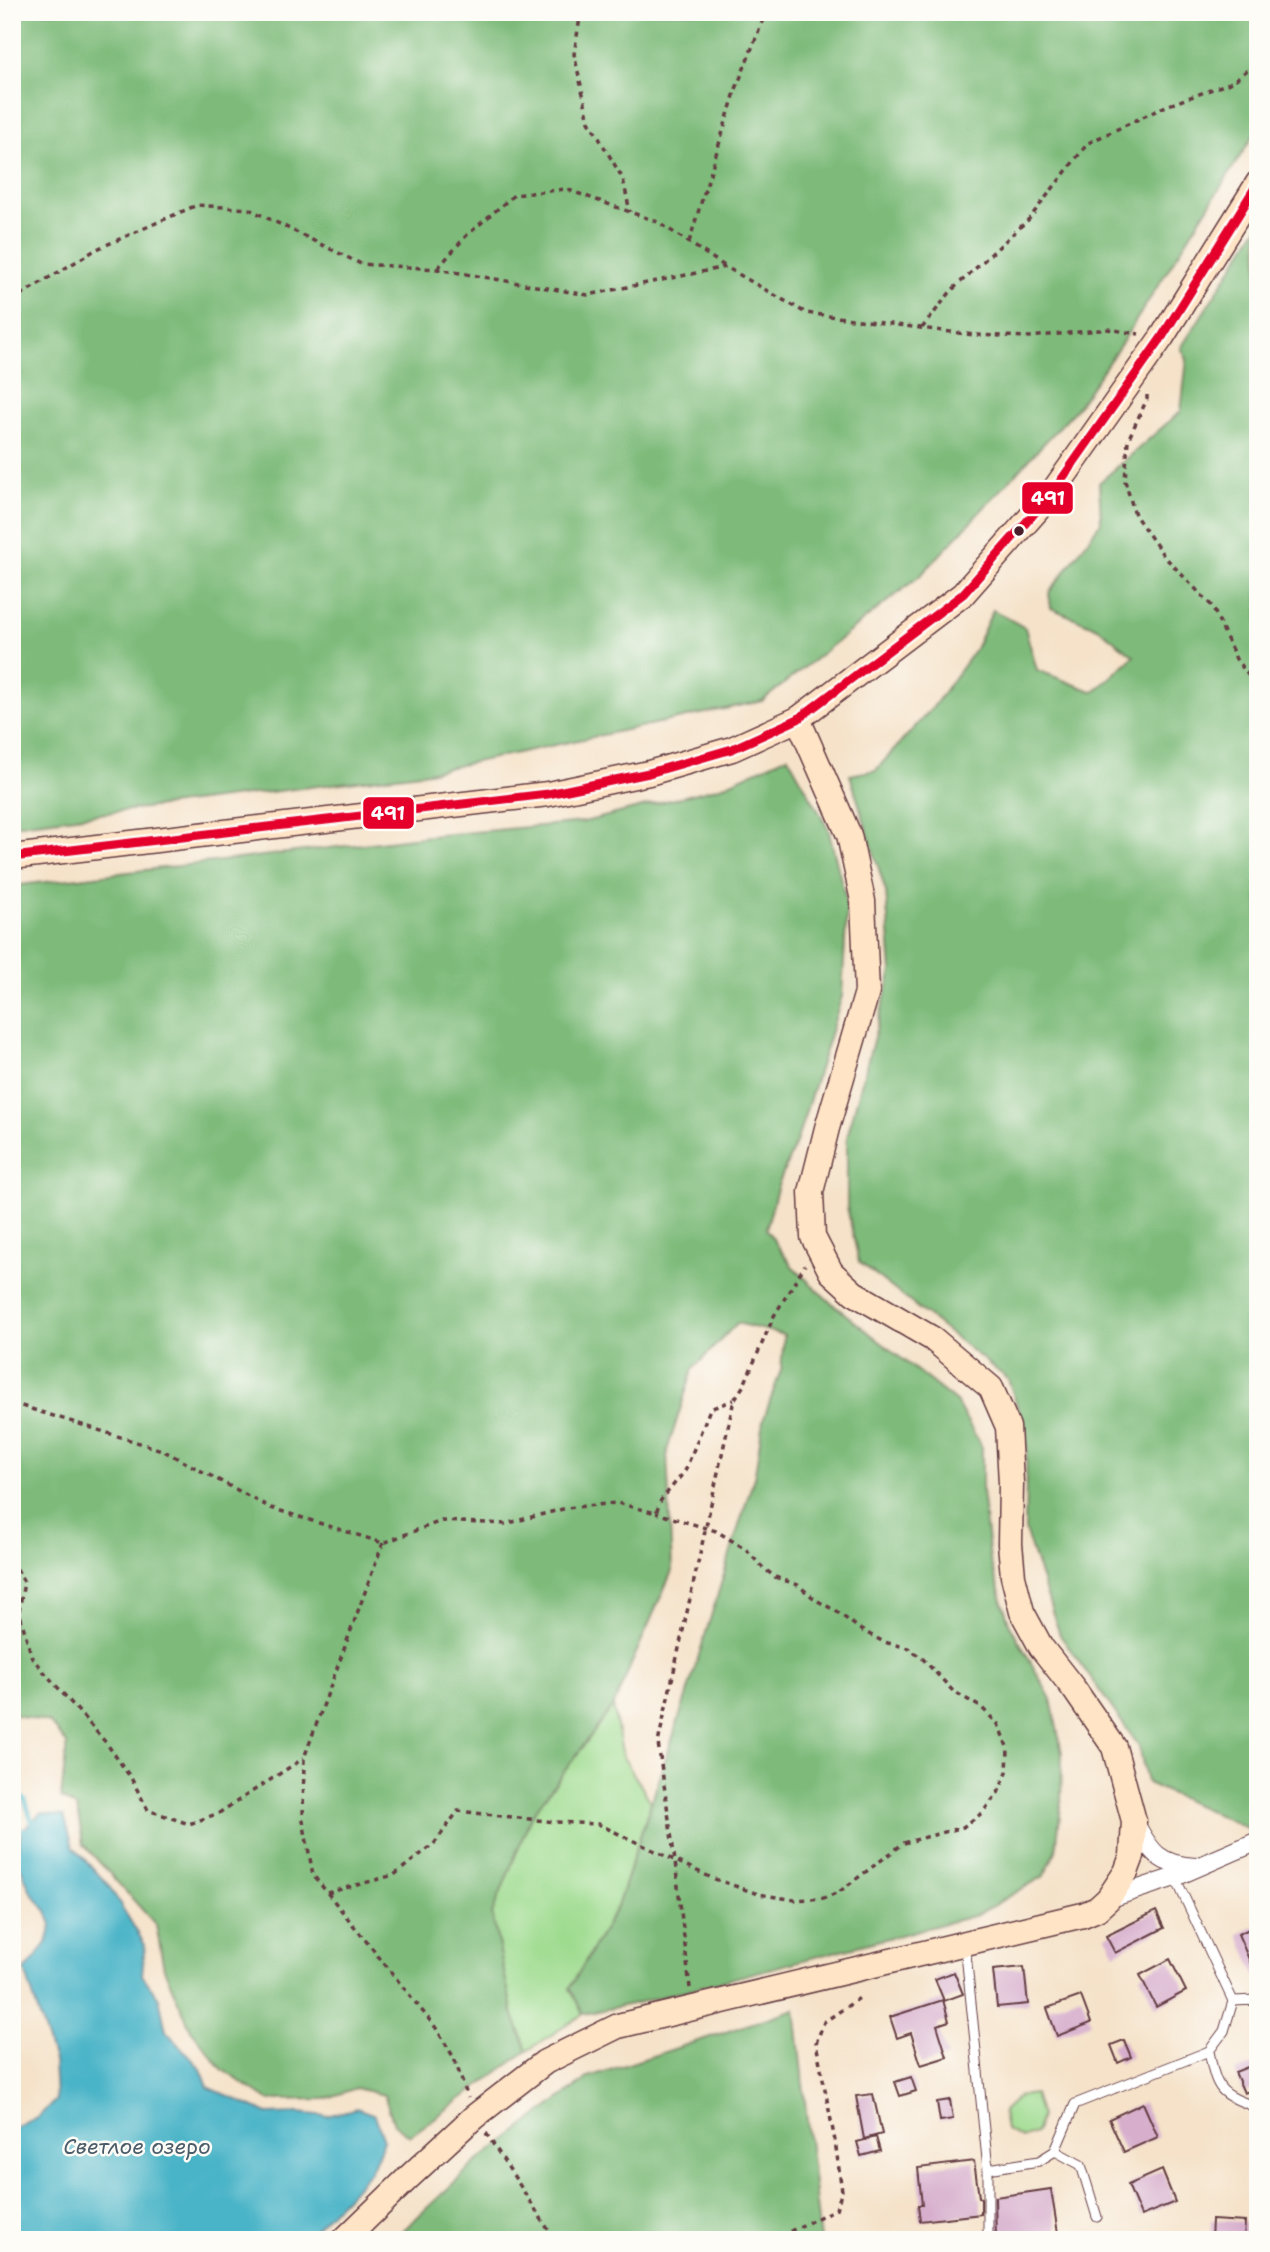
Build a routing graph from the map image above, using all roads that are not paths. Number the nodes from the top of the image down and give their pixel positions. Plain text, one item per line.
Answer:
1 (1258, 183) edge
2 (798, 719) junction
3 (12, 857) edge
4 (1133, 1821) junction
5 (1258, 1841) edge
6 (1196, 1867) junction
7 (1175, 1877) junction
8 (1108, 1899) junction
9 (964, 1942) junction
10 (1258, 2000) edge
11 (1233, 2001) junction
12 (1209, 2050) junction
13 (1258, 2108) edge
14 (1055, 2151) junction
15 (988, 2169) junction
16 (1097, 2217) dead end
17 (988, 2239) edge
18 (344, 2240) edge

1 - 2 street
2 - 3 street
2 - 4 street
4 - 6 street
4 - 8 street
5 - 6 street
6 - 7 street
7 - 8 street
7 - 11 lane
8 - 9 street
9 - 15 lane
9 - 18 street
10 - 11 lane
11 - 12 lane
12 - 13 lane
12 - 14 lane
14 - 15 lane
14 - 16 lane
15 - 17 lane

